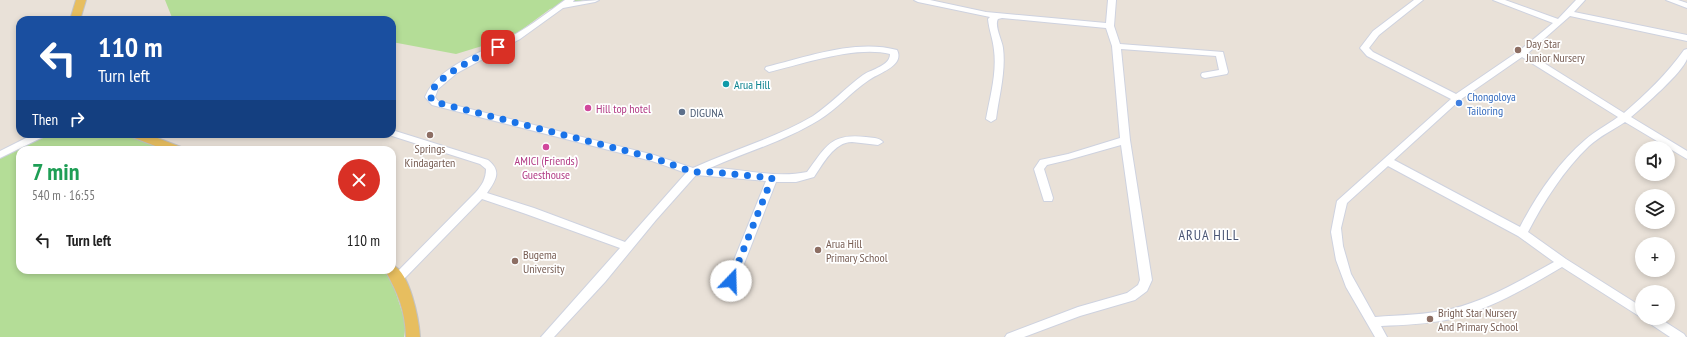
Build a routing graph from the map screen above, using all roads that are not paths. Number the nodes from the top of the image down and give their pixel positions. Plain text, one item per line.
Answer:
1 (81, 0) edge
2 (570, 0) edge
3 (595, 0) edge
4 (918, 0) edge
5 (1112, 0) edge
6 (1419, 0) edge
7 (1496, 0) edge
8 (1580, 0) edge
9 (1674, 1) edge
10 (1687, 6) edge
11 (560, 7) junction
12 (1567, 13) junction
13 (76, 16) edge
14 (1000, 16) junction
15 (1559, 22) junction
16 (1110, 26) junction
17 (1687, 38) edge
18 (1116, 46) junction
19 (1687, 52) edge
20 (1522, 53) junction
21 (769, 69) dead end
22 (1205, 75) dead end
23 (1457, 98) junction
24 (1624, 118) junction
25 (991, 119) dead end
26 (396, 134) edge
27 (34, 138) edge
28 (146, 138) edge
29 (1125, 140) junction
30 (878, 142) dead end
31 (18, 146) edge
32 (167, 146) edge
33 (16, 147) edge
34 (0, 155) edge
35 (1687, 156) edge
36 (1387, 161) junction
37 (693, 172) junction
38 (772, 178) junction
39 (480, 195) junction
40 (1048, 198) dead end
41 (1522, 233) junction
42 (628, 247) junction
43 (1562, 262) junction
44 (396, 273) edge
45 (395, 274) edge
46 (727, 292) dead end
47 (1635, 309) edge
48 (1372, 322) junction
49 (1661, 325) edge
50 (413, 337) edge
51 (547, 337) edge
52 (1011, 337) edge
53 (1381, 337) edge
54 (1680, 337) edge

1 - 13 main road
2 - 11 street
3 - 11 street
4 - 14 street
5 - 16 street
6 - 23 street
7 - 15 street
8 - 12 street
9 - 10 street
11 - 37 street
12 - 15 street
12 - 17 street
14 - 16 street
14 - 25 street
15 - 20 street
16 - 18 street
18 - 22 street
18 - 29 street
19 - 24 street
20 - 23 street
20 - 24 street
21 - 37 street
23 - 36 street
24 - 35 street
24 - 41 street
26 - 39 street
27 - 31 street
28 - 32 main road
29 - 40 street
29 - 52 street
30 - 38 street
33 - 34 street
36 - 41 street
36 - 48 street
37 - 38 street
37 - 42 street
38 - 46 street
39 - 42 street
39 - 44 street
41 - 43 street
42 - 51 street
43 - 47 street
43 - 48 street
45 - 50 main road
48 - 53 street
49 - 54 street

